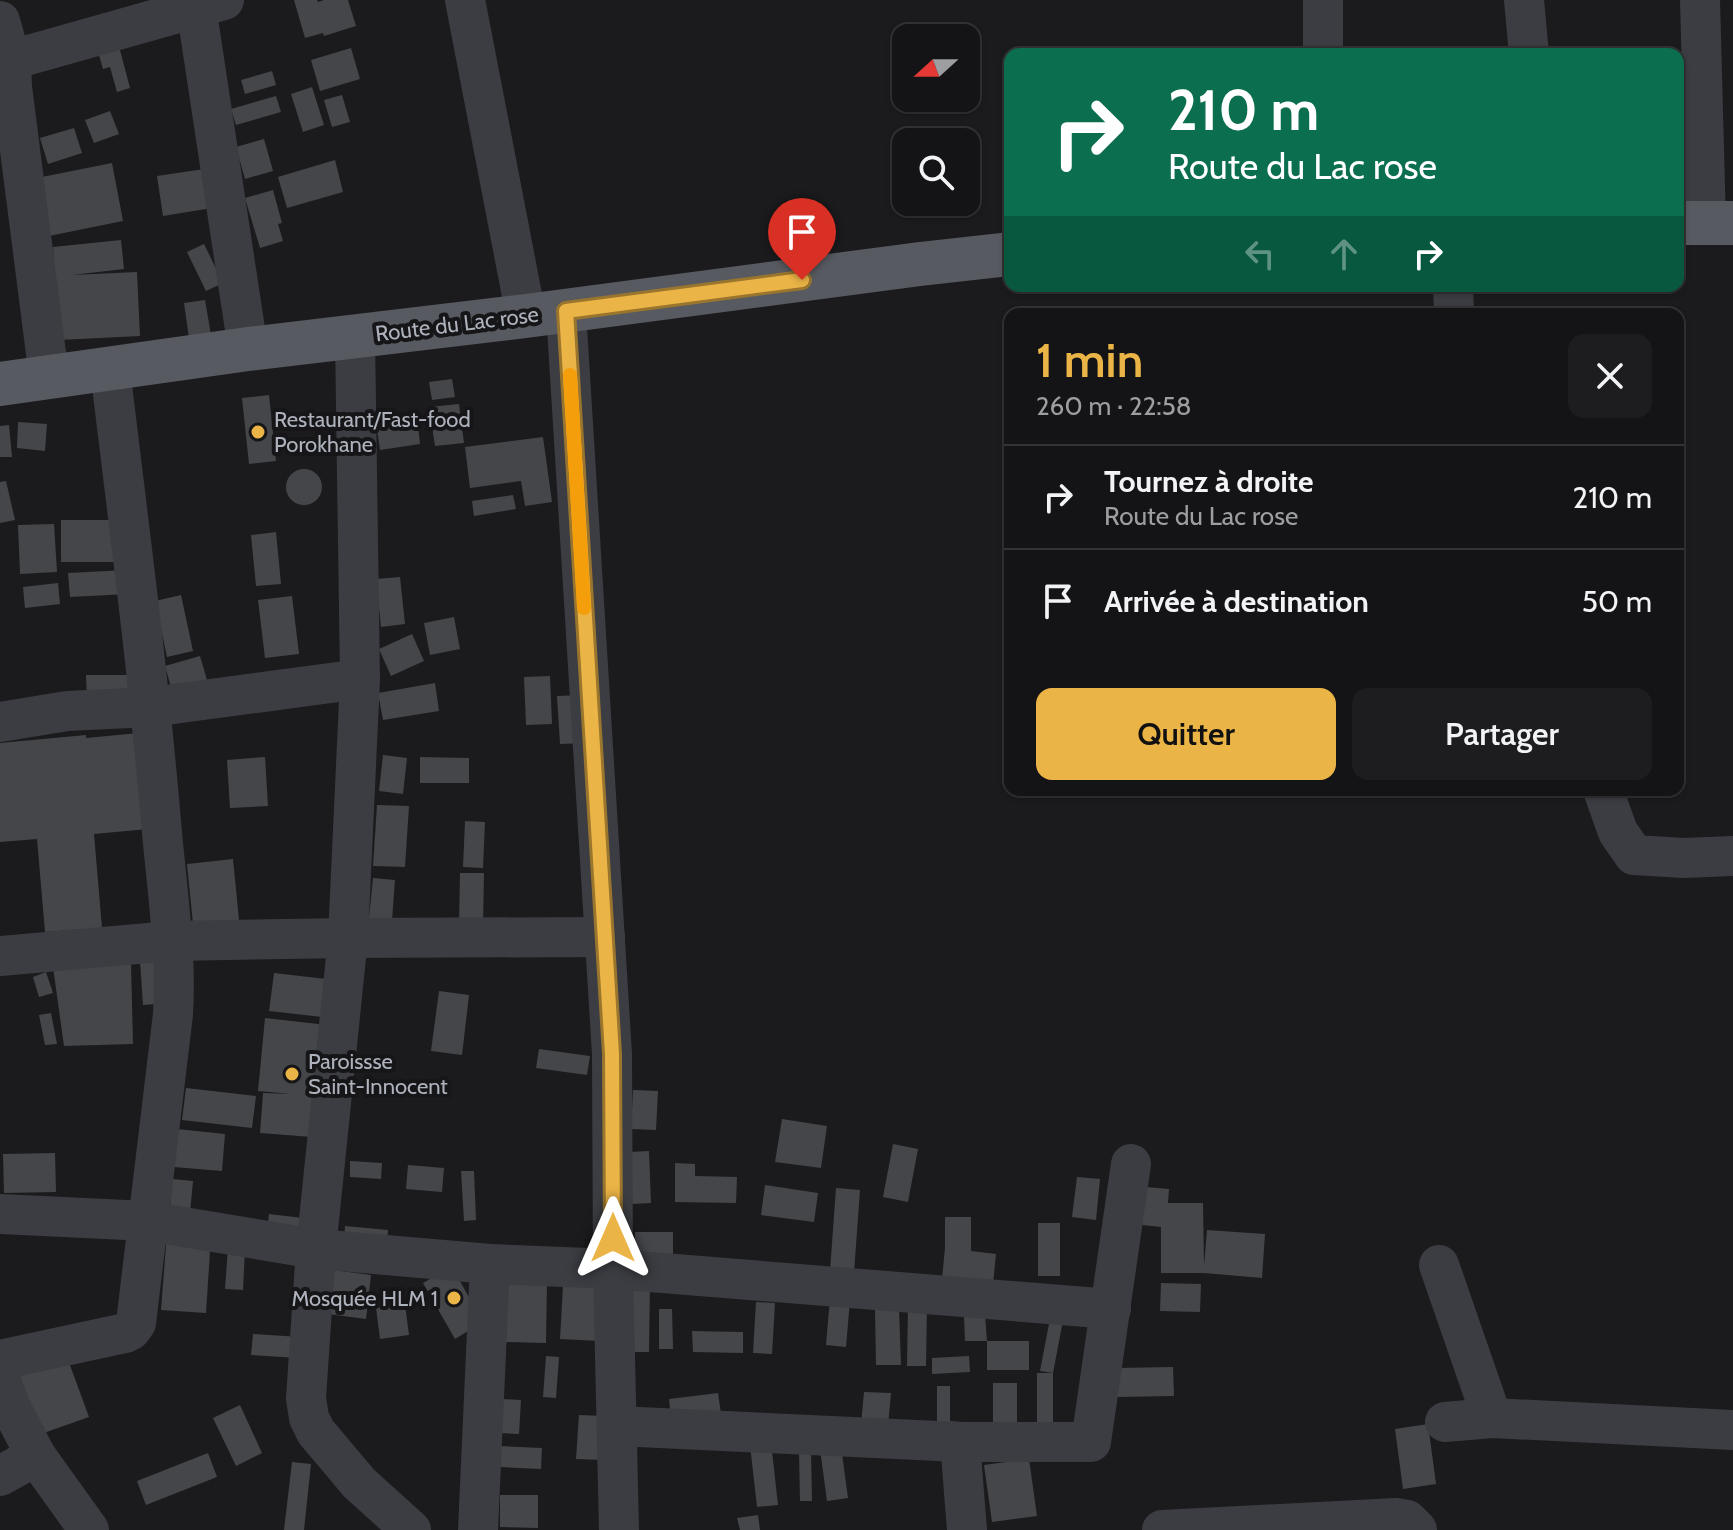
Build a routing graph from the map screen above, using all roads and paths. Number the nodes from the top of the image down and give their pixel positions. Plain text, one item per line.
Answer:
1 (465, 0) edge
2 (1323, 0) edge
3 (1524, 0) edge
4 (1700, 0) edge
5 (205, 3) edge
6 (0, 21) edge
7 (1323, 48) edge
8 (1528, 48) edge
9 (11, 60) junction
10 (1706, 223) edge
11 (1004, 255) edge
12 (546, 314) junction
13 (355, 337) junction
14 (248, 349) junction
15 (110, 369) junction
16 (49, 377) junction
17 (0, 384) edge
18 (360, 679) junction
19 (151, 707) junction
20 (0, 722) edge
21 (1605, 796) edge
22 (1733, 856) edge
23 (605, 937) junction
24 (348, 938) junction
25 (171, 941) junction
26 (0, 956) edge
27 (1131, 1164) dead end
28 (0, 1214) edge
29 (147, 1221) junction
30 (316, 1249) junction
31 (490, 1264) junction
32 (1439, 1265) dead end
33 (613, 1269) junction
34 (1111, 1309) junction
35 (0, 1360) edge
36 (0, 1378) edge
37 (1492, 1418) junction
38 (1445, 1422) dead end
39 (617, 1426) junction
40 (1733, 1430) edge
41 (960, 1442) junction
42 (36, 1456) junction
43 (0, 1476) edge
44 (1319, 1526) edge
45 (89, 1530) edge
46 (411, 1530) edge
47 (478, 1530) edge
48 (619, 1530) edge
49 (967, 1530) edge
50 (1162, 1530) edge
51 (1417, 1530) edge

1 - 12 street
2 - 7 street
3 - 8 street
4 - 10 street
5 - 9 street
5 - 14 street
6 - 9 street
9 - 16 street
11 - 12 main road, Route du Lac rose
12 - 13 main road, Route du Lac rose
12 - 23 street
13 - 14 main road, Route du Lac rose
13 - 18 street
14 - 15 main road, Route du Lac rose
15 - 16 main road, Route du Lac rose
15 - 19 street
16 - 17 main road, Route du Lac rose
18 - 19 street
18 - 24 street
19 - 20 street
19 - 25 street
21 - 22 street
23 - 24 street
23 - 33 street
24 - 25 street
24 - 30 street
25 - 26 street
25 - 29 street
27 - 34 street
28 - 29 street
29 - 30 street
29 - 35 street
30 - 31 street
30 - 46 street
31 - 33 street
31 - 47 street
32 - 37 street
33 - 34 street
33 - 39 street
34 - 41 street
36 - 42 street
37 - 38 street
37 - 40 street
39 - 41 street
39 - 48 street
41 - 49 street
42 - 43 street
42 - 45 street
44 - 50 street
44 - 51 street

